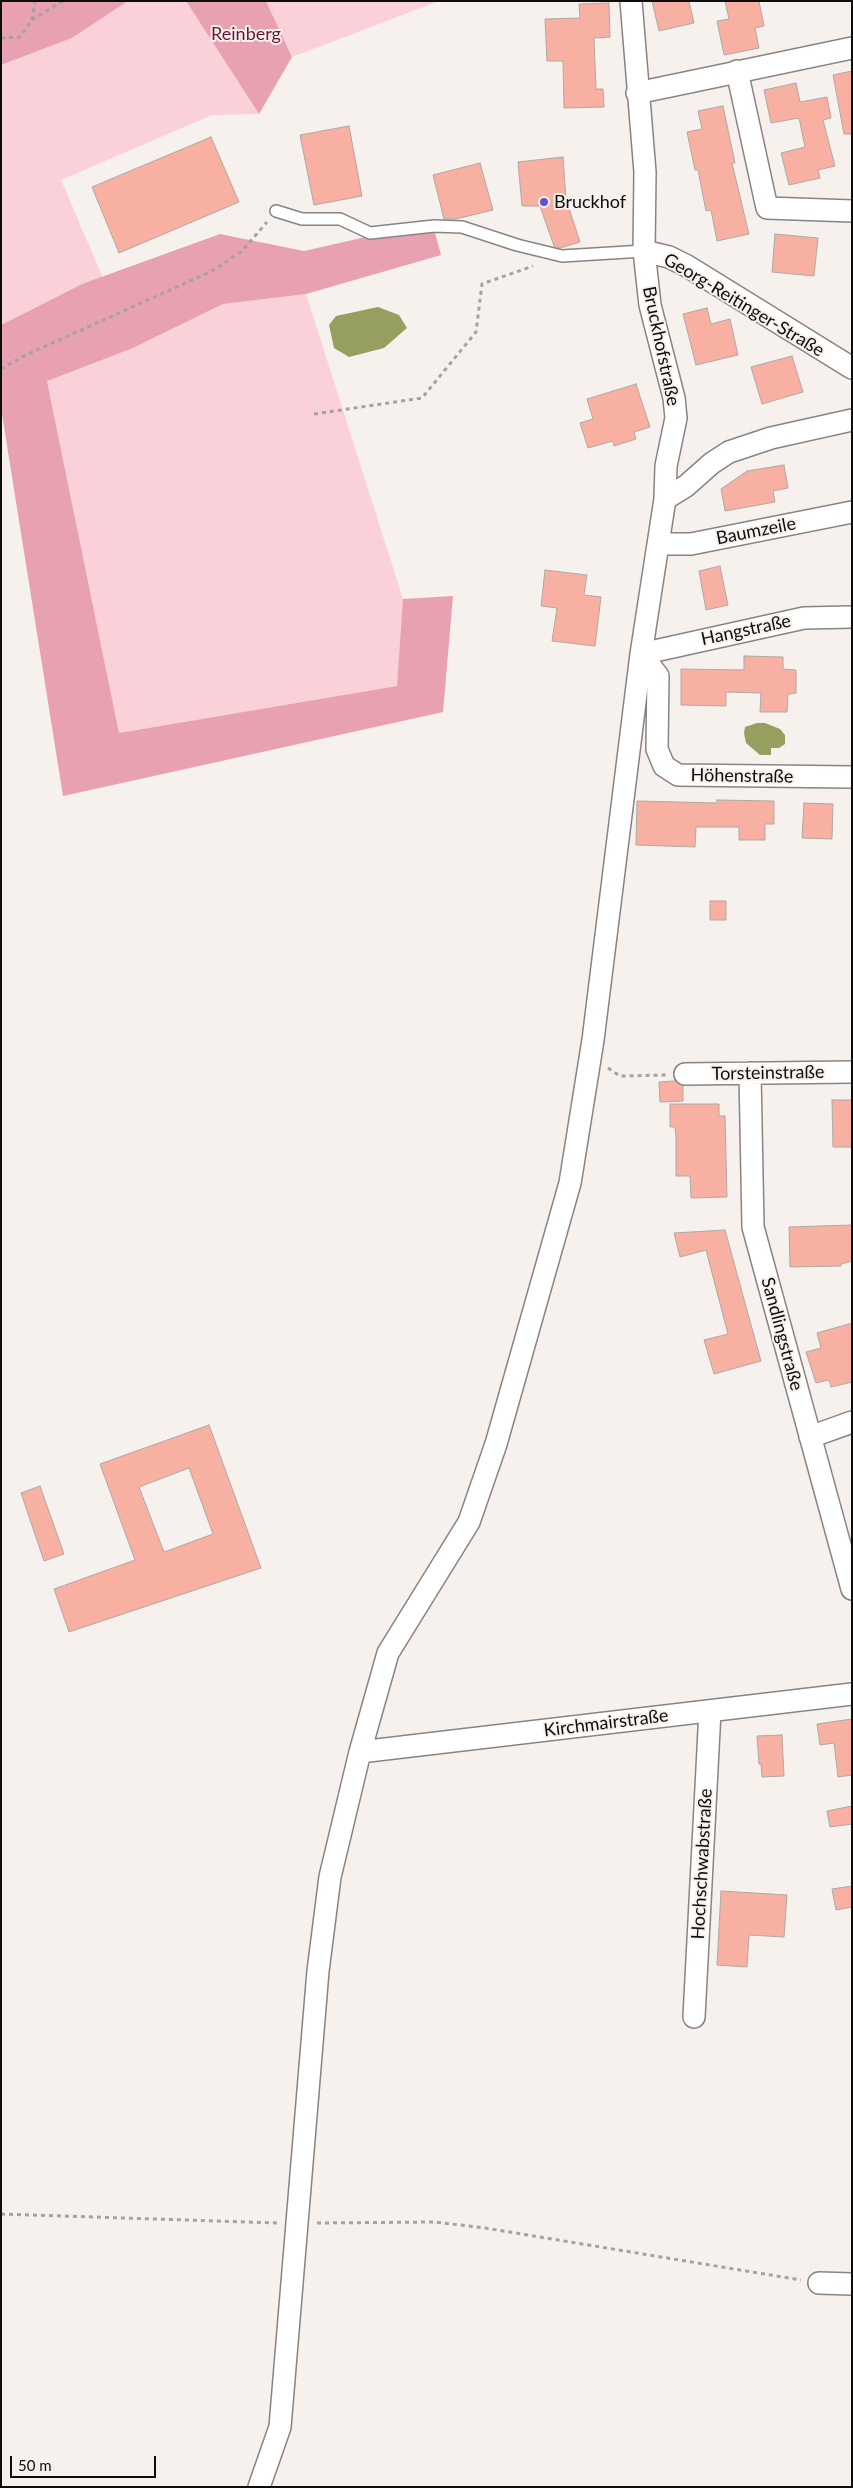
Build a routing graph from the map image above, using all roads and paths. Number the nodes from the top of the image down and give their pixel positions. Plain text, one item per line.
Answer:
1 (35, 1) edge
2 (63, 1) edge
3 (631, 1) edge
4 (32, 20) junction
5 (1, 38) edge
6 (852, 48) edge
7 (736, 71) junction
8 (637, 93) junction
9 (276, 211) joint
10 (852, 211) edge
11 (644, 251) junction
12 (562, 256) junction
13 (852, 368) edge
14 (1, 369) edge
15 (314, 414) dead end
16 (852, 420) edge
17 (664, 499) junction
18 (852, 512) edge
19 (659, 544) junction
20 (852, 618) edge
21 (641, 654) junction
22 (852, 777) edge
23 (852, 1072) edge
24 (750, 1073) junction
25 (685, 1074) joint
26 (620, 1076) dead end
27 (852, 1422) edge
28 (810, 1437) junction
29 (852, 1589) edge
30 (852, 1694) edge
31 (710, 1711) junction
32 (360, 1752) junction
33 (694, 2017) dead end
34 (1, 2214) edge
35 (298, 2224) junction
36 (819, 2283) joint
37 (852, 2284) edge
38 (259, 2487) edge

1 - 4 path
2 - 4 path
3 - 8 street, Georg-Reitinger-Straße
4 - 5 path
6 - 7 street
7 - 8 street
7 - 10 street
8 - 11 street, Georg-Reitinger-Straße
9 - 12 lane
9 - 14 path
11 - 12 lane
11 - 13 street, Georg-Reitinger-Straße
11 - 17 street, Bruckhofstraße
12 - 15 path
16 - 17 street
17 - 19 street, Bruckhofstraße
18 - 19 street, Baumzeile
19 - 21 street, Bruckhofstraße
20 - 21 street, Hangstraße
21 - 22 street, Höhenstraße
21 - 32 street, Bruckhofstraße
23 - 24 street, Torsteinstraße
24 - 25 street, Torsteinstraße
24 - 28 street, Sandlingstraße
25 - 26 path
27 - 28 street
28 - 29 street, Sandlingstraße
30 - 31 street, Kirchmairstraße
31 - 32 street, Kirchmairstraße
31 - 33 street, Hochschwabstraße
32 - 35 street, Bruckhofstraße
34 - 35 path
35 - 36 path
35 - 38 street, Bruckhofstraße
36 - 37 street

